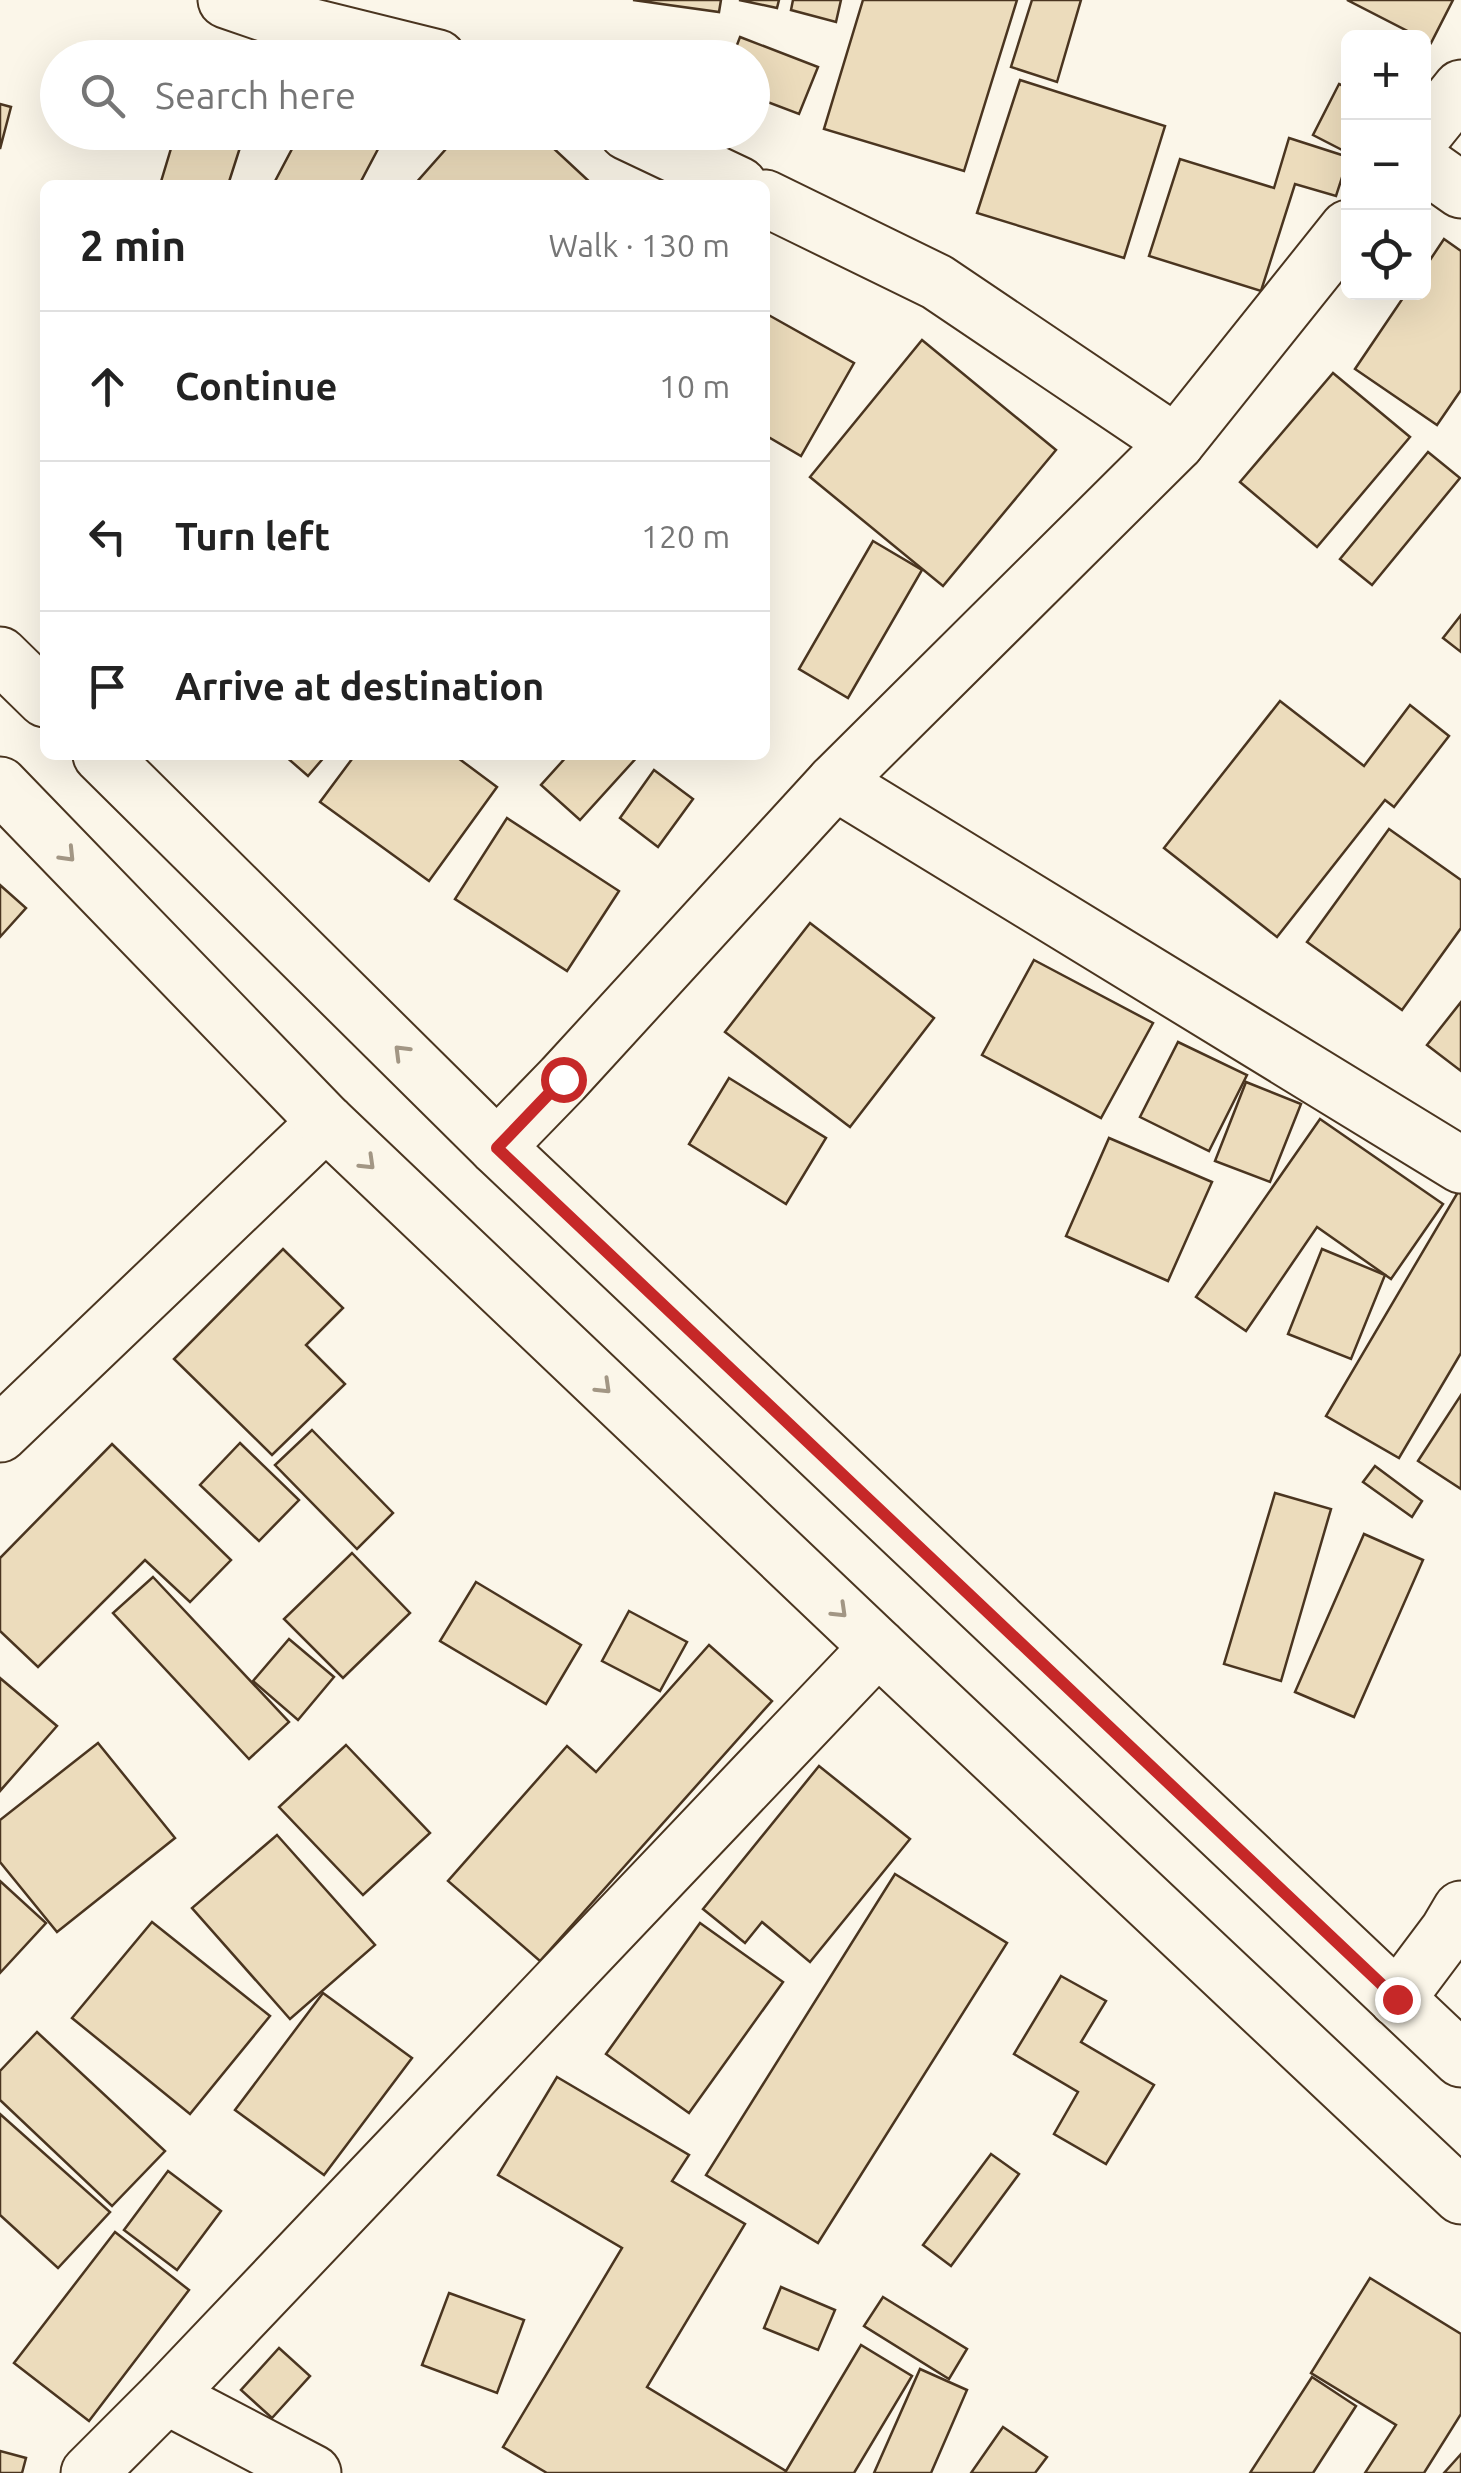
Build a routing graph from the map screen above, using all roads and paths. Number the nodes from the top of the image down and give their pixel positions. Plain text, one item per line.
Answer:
1 (226, 0) edge
2 (366, 40) edge
3 (1461, 88) edge
4 (1431, 125) edge
5 (665, 150) edge
6 (1431, 169) edge
7 (728, 180) edge
8 (1461, 190) edge
9 (770, 200) edge
10 (1341, 237) edge
11 (1176, 444) junction
12 (0, 655) edge
13 (40, 695) edge
14 (106, 760) edge
15 (835, 782) junction
16 (0, 785) edge
17 (326, 1122) junction
18 (497, 1148) junction
19 (1461, 1164) edge
20 (0, 1434) edge
21 (878, 1647) junction
22 (1461, 1909) edge
23 (1397, 1999) junction
24 (1461, 2059) edge
25 (1461, 2196) edge
26 (166, 2396) junction
27 (89, 2473) edge
28 (313, 2473) edge

1 - 2 street
3 - 4 street
5 - 7 street
6 - 8 street
9 - 11 street
10 - 11 street
11 - 15 street
12 - 13 street
18 -> 14 street
15 - 18 street
15 - 19 street
16 -> 17 street
17 - 20 street
17 -> 21 street
18 - 23 street
21 - 25 street
21 - 26 street
22 - 23 street
23 - 24 street
26 - 27 street
26 - 28 street

